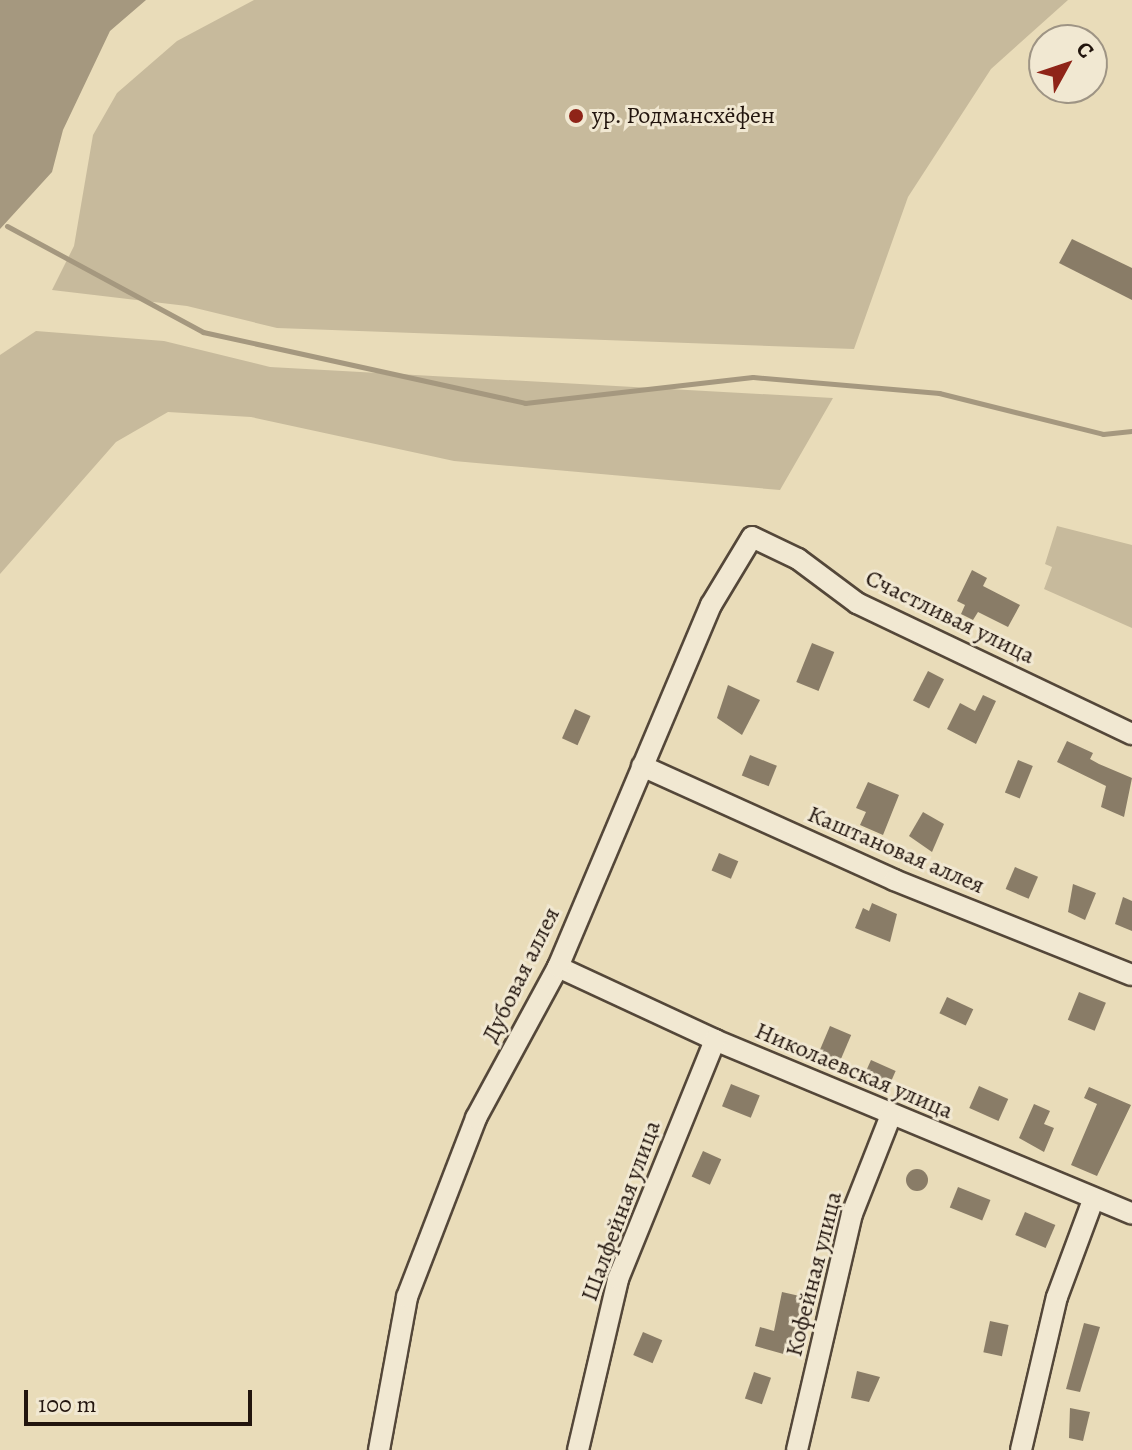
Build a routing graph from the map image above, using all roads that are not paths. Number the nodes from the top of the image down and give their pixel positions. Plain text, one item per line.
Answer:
1 (752, 537) joint
2 (1132, 734) edge
3 (642, 766) junction
4 (558, 967) junction
5 (1132, 975) edge
6 (715, 1040) junction
7 (891, 1115) junction
8 (1093, 1200) junction
9 (1132, 1214) edge
10 (379, 1450) edge
11 (578, 1450) edge
12 (797, 1450) edge
13 (1021, 1450) edge

1 - 2 street, Счастливая улица
1 - 3 street, Дубовая аллея
3 - 4 street, Дубовая аллея
3 - 5 street, Каштановая аллея
4 - 6 street, Николаевская улица
4 - 10 street, Дубовая аллея
6 - 7 street, Николаевская улица
6 - 11 street, Шалфейная улица
7 - 8 street, Николаевская улица
7 - 12 street, Кофейная улица
8 - 9 street, Николаевская улица
8 - 13 street

